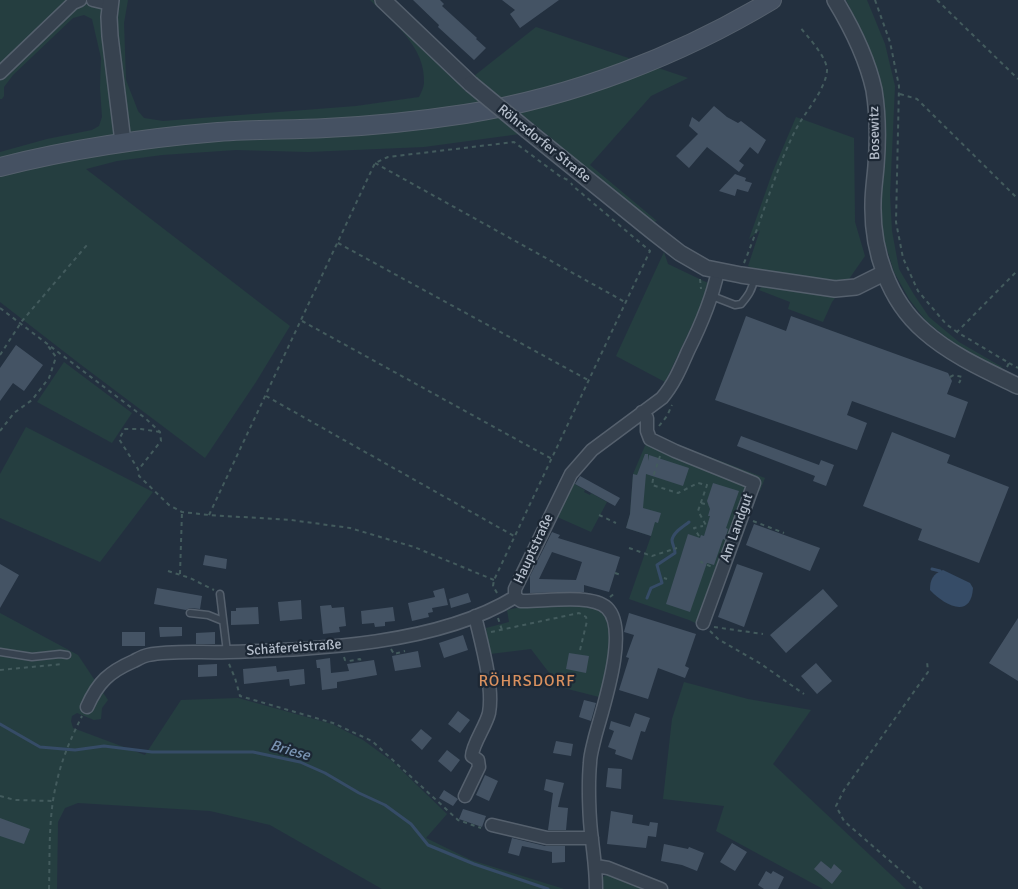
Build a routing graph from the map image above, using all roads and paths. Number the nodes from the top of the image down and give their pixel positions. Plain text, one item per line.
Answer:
1 (80, 0) edge
2 (94, 0) edge
3 (383, 0) edge
4 (772, 0) edge
5 (835, 0) edge
6 (875, 0) edge
7 (937, 0) edge
8 (110, 2) edge
9 (799, 26) dead end
10 (0, 73) edge
11 (1018, 78) edge
12 (899, 94) junction
13 (124, 142) junction
14 (376, 164) junction
15 (0, 167) edge
16 (572, 177) dead end
17 (570, 180) junction
18 (1018, 199) edge
19 (338, 243) junction
20 (87, 245) dead end
21 (1018, 270) edge
22 (718, 271) junction
23 (884, 273) junction
24 (748, 276) junction
25 (712, 296) junction
26 (626, 302) junction
27 (0, 308) edge
28 (301, 320) junction
29 (20, 324) junction
30 (957, 332) junction
31 (47, 344) junction
32 (0, 355) edge
33 (1009, 362) junction
34 (1018, 368) edge
35 (1006, 369) dead end
36 (950, 377) dead end
37 (589, 380) junction
38 (959, 383) dead end
39 (1018, 386) edge
40 (265, 396) junction
41 (642, 412) junction
42 (0, 431) edge
43 (160, 432) junction
44 (662, 450) dead end
45 (552, 459) junction
46 (138, 470) junction
47 (701, 503) junction
48 (709, 505) dead end
49 (182, 512) junction
50 (209, 515) junction
51 (599, 515) dead end
52 (616, 523) dead end
53 (703, 526) dead end
54 (707, 527) dead end
55 (751, 527) dead end
56 (784, 533) dead end
57 (514, 536) junction
58 (699, 536) dead end
59 (629, 548) dead end
60 (677, 548) dead end
61 (702, 561) dead end
62 (712, 566) dead end
63 (168, 571) dead end
64 (615, 573) dead end
65 (180, 574) junction
66 (621, 575) dead end
67 (220, 594) joint
68 (515, 597) junction
69 (590, 612) dead end
70 (190, 613) dead end
71 (475, 616) junction
72 (586, 617) junction
73 (223, 621) junction
74 (500, 623) dead end
75 (702, 623) dead end
76 (717, 629) dead end
77 (502, 630) junction
78 (479, 631) junction
79 (763, 634) dead end
80 (718, 639) dead end
81 (405, 647) dead end
82 (580, 650) dead end
83 (0, 652) edge
84 (227, 652) junction
85 (67, 654) dead end
86 (394, 654) dead end
87 (927, 661) dead end
88 (65, 663) dead end
89 (0, 670) edge
90 (804, 694) dead end
91 (86, 707) joint
92 (0, 796) edge
93 (465, 796) dead end
94 (54, 801) junction
95 (492, 825) joint
96 (592, 838) junction
97 (596, 866) junction
98 (48, 889) edge
99 (596, 889) edge
100 (661, 889) edge
101 (922, 889) edge

1 - 10 street
2 - 8 street
3 - 22 street, Röhrsdorfer Straße, bridge
4 - 13 main road
5 - 23 street, Bosewitz
6 - 12 path
7 - 11 path
8 - 13 street
9 - 24 path
12 - 18 path
12 - 30 path
13 - 15 main road
14 - 17 path
14 - 19 path
14 - 26 path
16 - 17 path
17 - 26 path
19 - 28 path
19 - 37 path
20 - 29 path
21 - 30 path
22 - 24 street, Röhrsdorfer Straße
22 - 25 street, Hauptstraße
23 - 24 street
23 - 39 street, Bosewitz
24 - 25 lane
25 - 41 street, Hauptstraße
26 - 37 path
27 - 29 path
28 - 40 path
28 - 45 path
29 - 31 path
29 - 32 path
30 - 33 path
31 - 42 path
31 - 43 path
33 - 34 path
33 - 35 path
36 - 38 path
37 - 45 path
40 - 50 path
40 - 57 path
41 - 68 street, Hauptstraße
41 - 75 street, Am Landgut
43 - 46 path
43 - 46 path
44 - 47 path
45 - 57 path
46 - 49 path
47 - 48 path
47 - 54 path
49 - 50 path
49 - 65 path
50 - 57 path
51 - 52 path
53 - 58 path
55 - 56 path
59 - 60 path
61 - 62 path
63 - 65 path
64 - 66 path
65 - 67 path
67 - 73 lane
68 - 71 street, Schäfereistraße
68 - 96 street, Hauptstraße
69 - 72 path
70 - 73 lane
71 - 78 street
71 - 84 street, Schäfereistraße
72 - 77 path
72 - 82 path
73 - 84 lane
74 - 77 path
76 - 79 path
77 - 78 path
78 - 93 street
80 - 90 path
81 - 86 path
83 - 85 lane
84 - 91 street, Schäfereistraße
84 - 95 path
87 - 101 path
88 - 89 path
91 - 94 path
92 - 94 path
94 - 98 path
95 - 96 street
96 - 97 street, Hauptstraße
97 - 99 street, Hauptstraße
97 - 100 street

